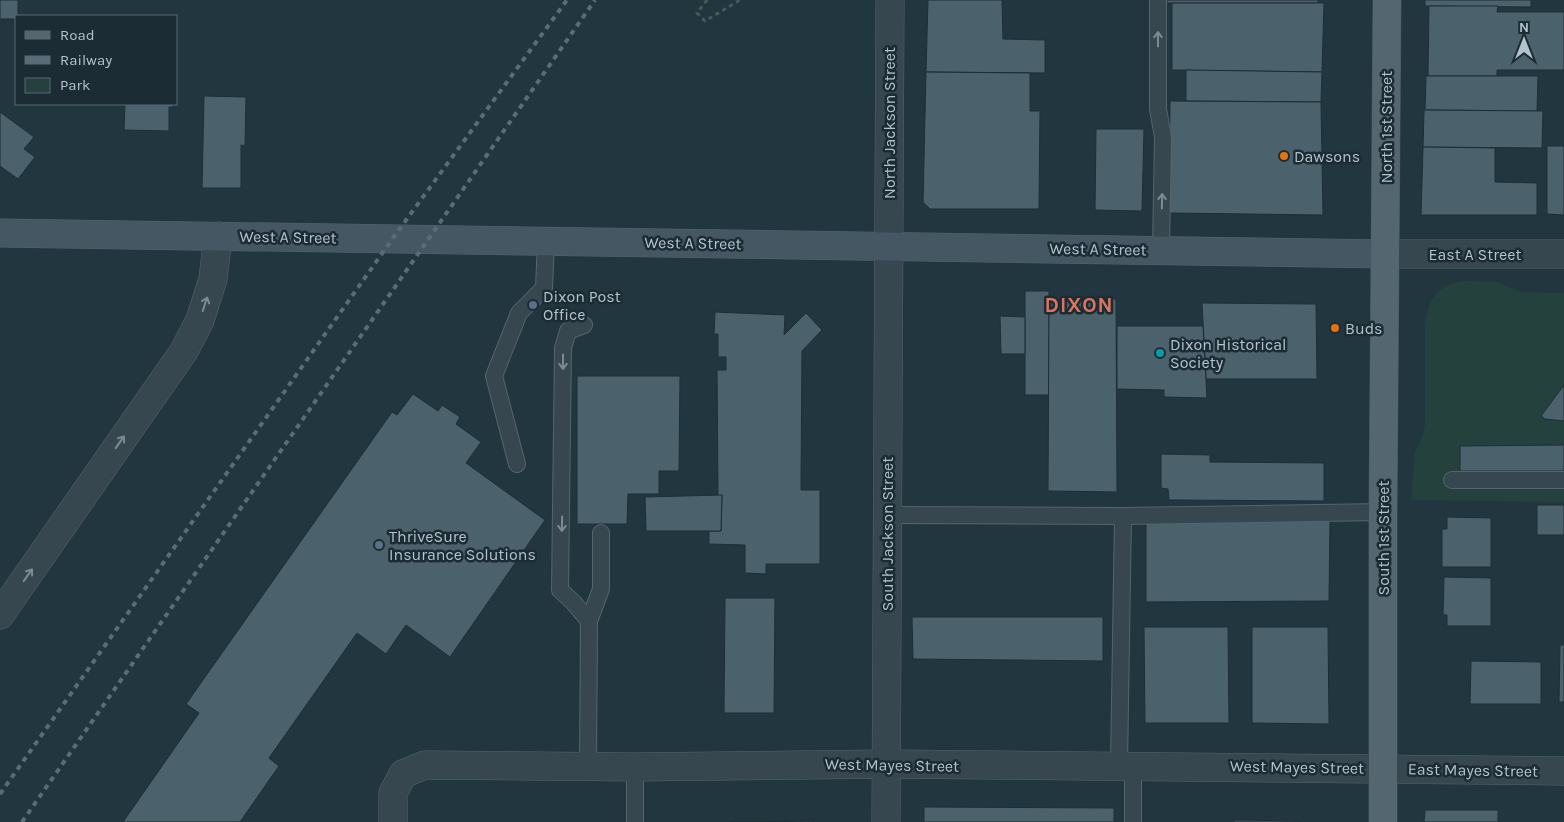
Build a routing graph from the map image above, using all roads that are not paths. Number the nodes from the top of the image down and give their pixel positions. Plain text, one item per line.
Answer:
1 (890, 0) edge
2 (1158, 0) edge
3 (1387, 0) edge
4 (0, 233) edge
5 (218, 236) junction
6 (546, 241) junction
7 (888, 246) junction
8 (1161, 249) junction
9 (1385, 254) junction
10 (1564, 254) edge
11 (584, 325) dead end
12 (517, 464) dead end
13 (1452, 480) dead end
14 (1564, 480) edge
15 (1382, 512) junction
16 (888, 515) junction
17 (1123, 516) junction
18 (601, 533) dead end
19 (0, 615) edge
20 (589, 621) junction
21 (886, 764) junction
22 (1126, 765) junction
23 (588, 767) junction
24 (634, 767) junction
25 (1383, 768) junction
26 (1564, 771) edge
27 (393, 822) edge
28 (635, 822) edge
29 (886, 822) edge
30 (1133, 822) edge
31 (1383, 822) edge

1 - 7 street, North Jackson Street
8 -> 2 lane
3 - 9 main road, North 1st Street
4 - 5 main road, West A Street
5 - 6 main road, West A Street
19 -> 5 street
6 - 7 main road, West A Street
6 - 12 lane
7 - 8 main road, West A Street
7 - 16 street, South Jackson Street
8 - 9 main road, West A Street
9 - 10 street, East A Street
9 - 15 main road, South 1st Street
11 -> 20 lane
13 - 14 lane
15 - 17 lane
15 - 25 main road, South 1st Street
16 - 17 lane
16 - 21 street, South Jackson Street
17 - 22 lane
18 - 20 lane
20 - 23 lane
21 - 22 street, West Mayes Street
21 - 24 street, West Mayes Street
21 - 29 street, South Jackson Street
22 - 25 street, West Mayes Street
22 - 30 lane
23 - 24 street, West Mayes Street
23 - 27 street, West Mayes Street
24 - 28 lane
25 - 26 street, East Mayes Street
25 - 31 main road, South 1st Street

